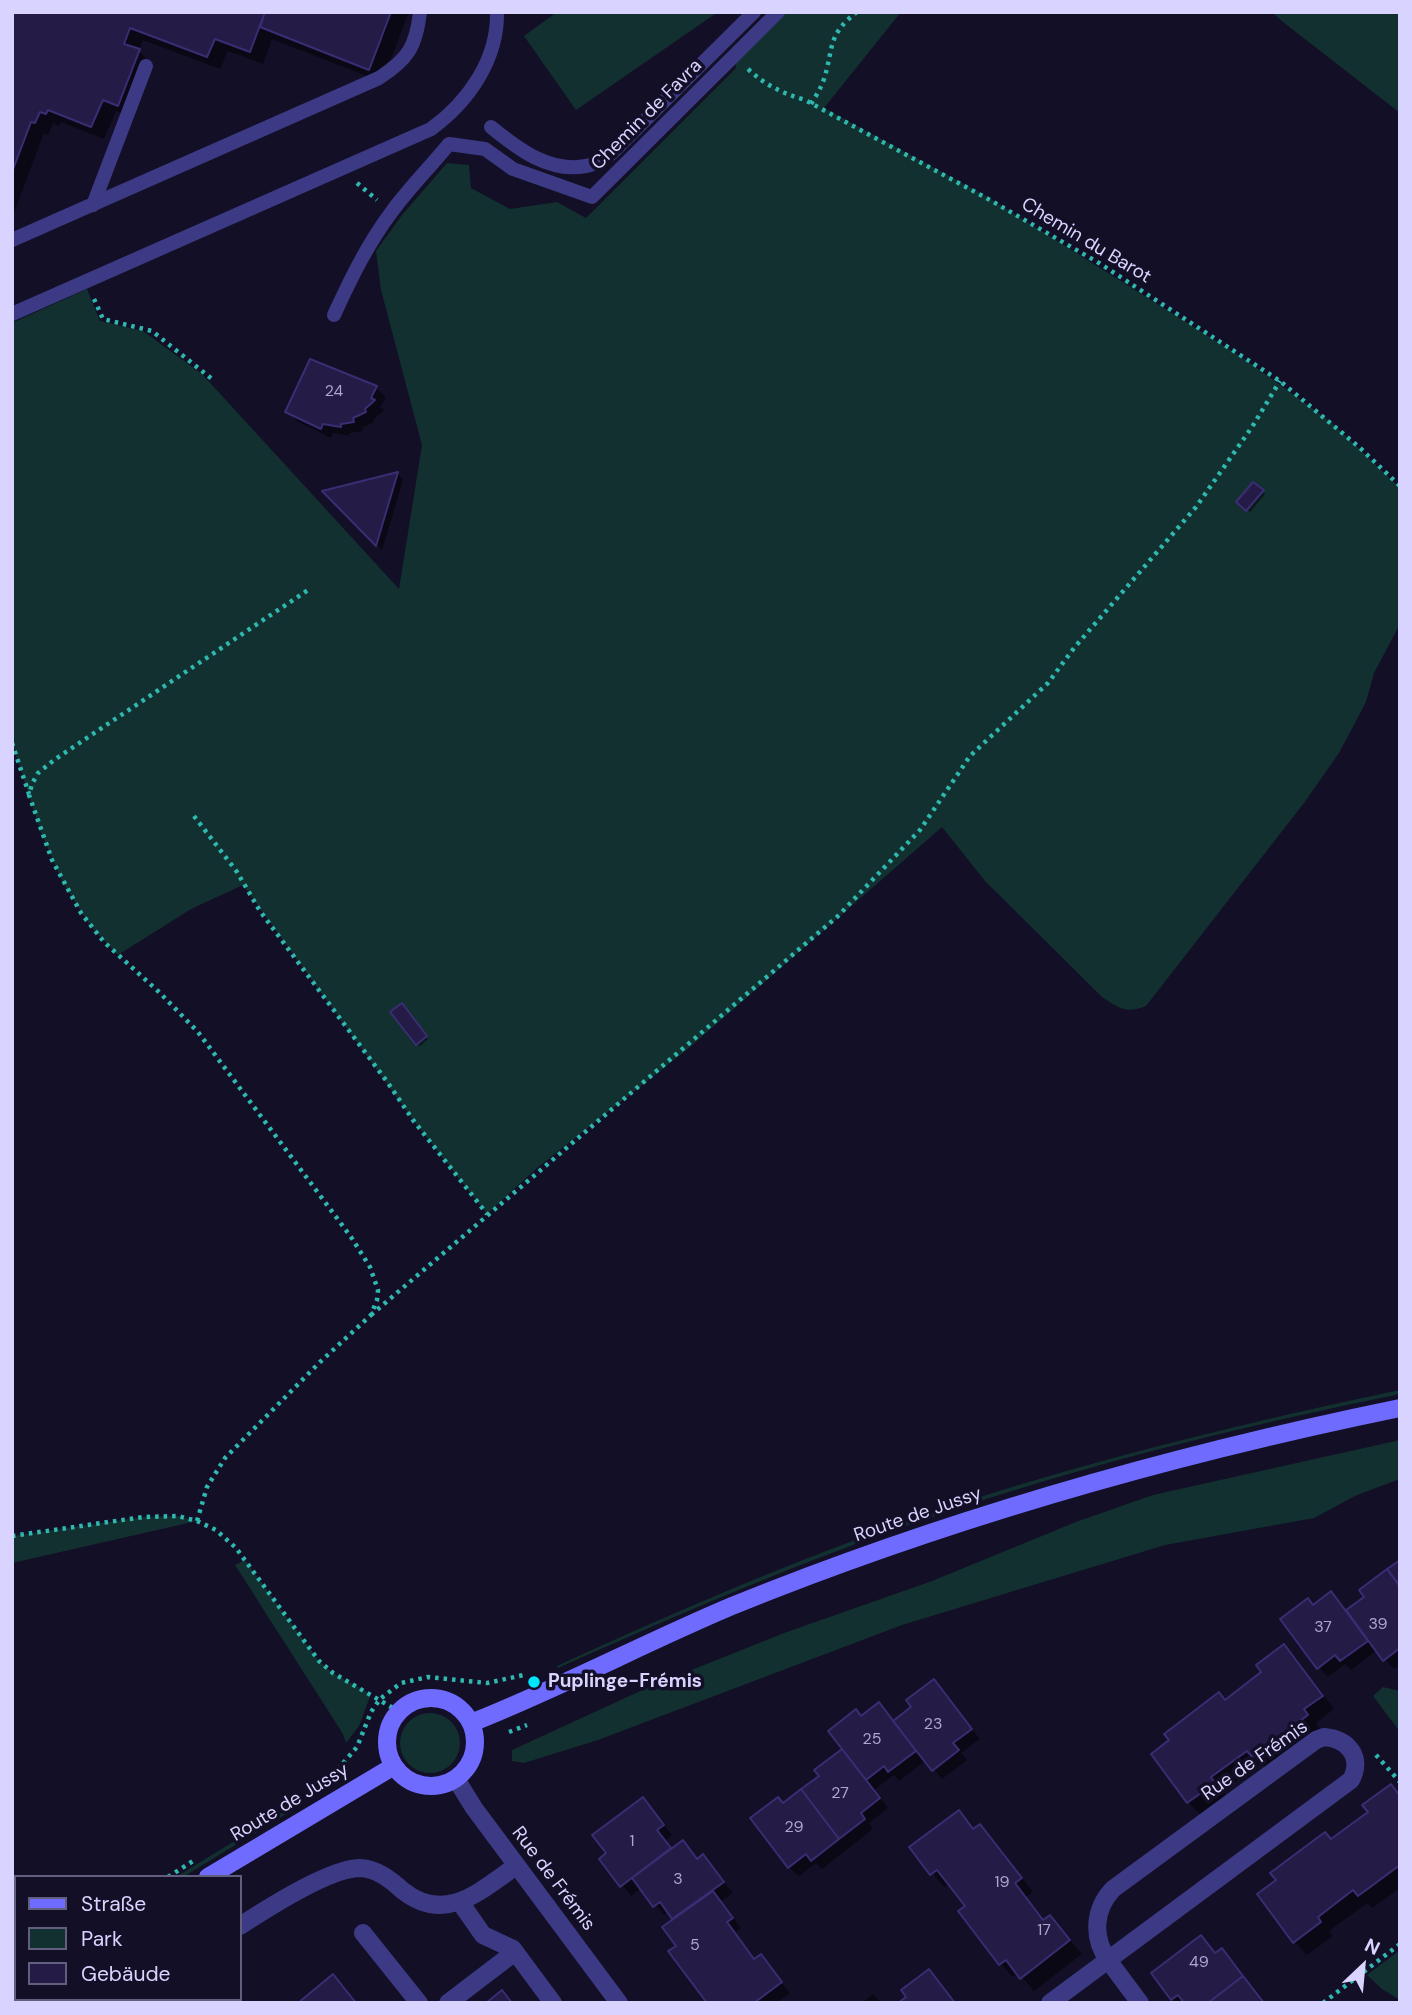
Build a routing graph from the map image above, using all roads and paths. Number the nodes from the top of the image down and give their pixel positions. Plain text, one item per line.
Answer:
1 (420, 12) edge
2 (497, 12) edge
3 (754, 12) edge
4 (778, 12) edge
5 (857, 12) edge
6 (734, 56) junction
7 (146, 66) dead end
8 (811, 104) junction
9 (491, 127) dead end
10 (349, 181) dead end
11 (93, 205) junction
12 (391, 212) junction
13 (12, 240) edge
14 (91, 291) dead end
15 (12, 314) edge
16 (334, 315) dead end
17 (212, 379) dead end
18 (1280, 381) junction
19 (1400, 486) edge
20 (310, 587) dead end
21 (12, 743) edge
22 (29, 795) junction
23 (194, 816) dead end
24 (487, 1214) junction
25 (372, 1315) junction
26 (1400, 1408) edge
27 (197, 1521) junction
28 (12, 1536) edge
29 (398, 1711) junction
30 (538, 1719) dead end
31 (471, 1723) junction
32 (511, 1732) dead end
33 (394, 1766) junction
34 (456, 1779) junction
35 (516, 1866) junction
36 (211, 1875) edge
37 (460, 1902) junction
38 (242, 1925) edge
39 (363, 1933) dead end
40 (1398, 1946) edge
41 (515, 1952) junction
42 (1400, 1953) edge
43 (1108, 1960) junction
44 (419, 2003) edge
45 (448, 2003) edge
46 (553, 2003) edge
47 (619, 2003) edge
48 (1050, 2003) edge
49 (1140, 2003) edge
50 (1323, 2003) edge

1 - 11 lane
2 - 15 lane
3 - 9 lane
4 - 6 lane, Chemin de Favra
5 - 8 path
6 - 8 path, Chemin du Barot
6 - 12 lane, Chemin de Favra
7 - 11 lane
8 - 18 path, Chemin du Barot
10 - 12 path
11 - 13 lane
12 - 16 lane, Chemin de Favra
14 - 17 path
18 - 19 path, Chemin du Barot
18 - 24 path
20 - 22 path
21 - 22 path
22 - 25 path
23 - 24 path
24 - 25 path
25 - 27 path
26 - 31 main road, Route de Jussy
27 - 28 path
27 - 29 path
29 - 31 main road
29 - 33 main road
30 - 32 path
31 - 34 main road
33 - 34 main road
33 - 36 main road, Route de Jussy
34 - 35 street, Rue de Frémis
35 - 37 street
35 - 47 street, Rue de Frémis
37 - 38 street
37 - 41 street
39 - 44 street
40 - 42 path
40 - 50 path
41 - 45 street
41 - 46 street
43 - 43 street, Rue de Frémis
43 - 48 street, Rue de Frémis
43 - 49 street, Rue de Frémis

